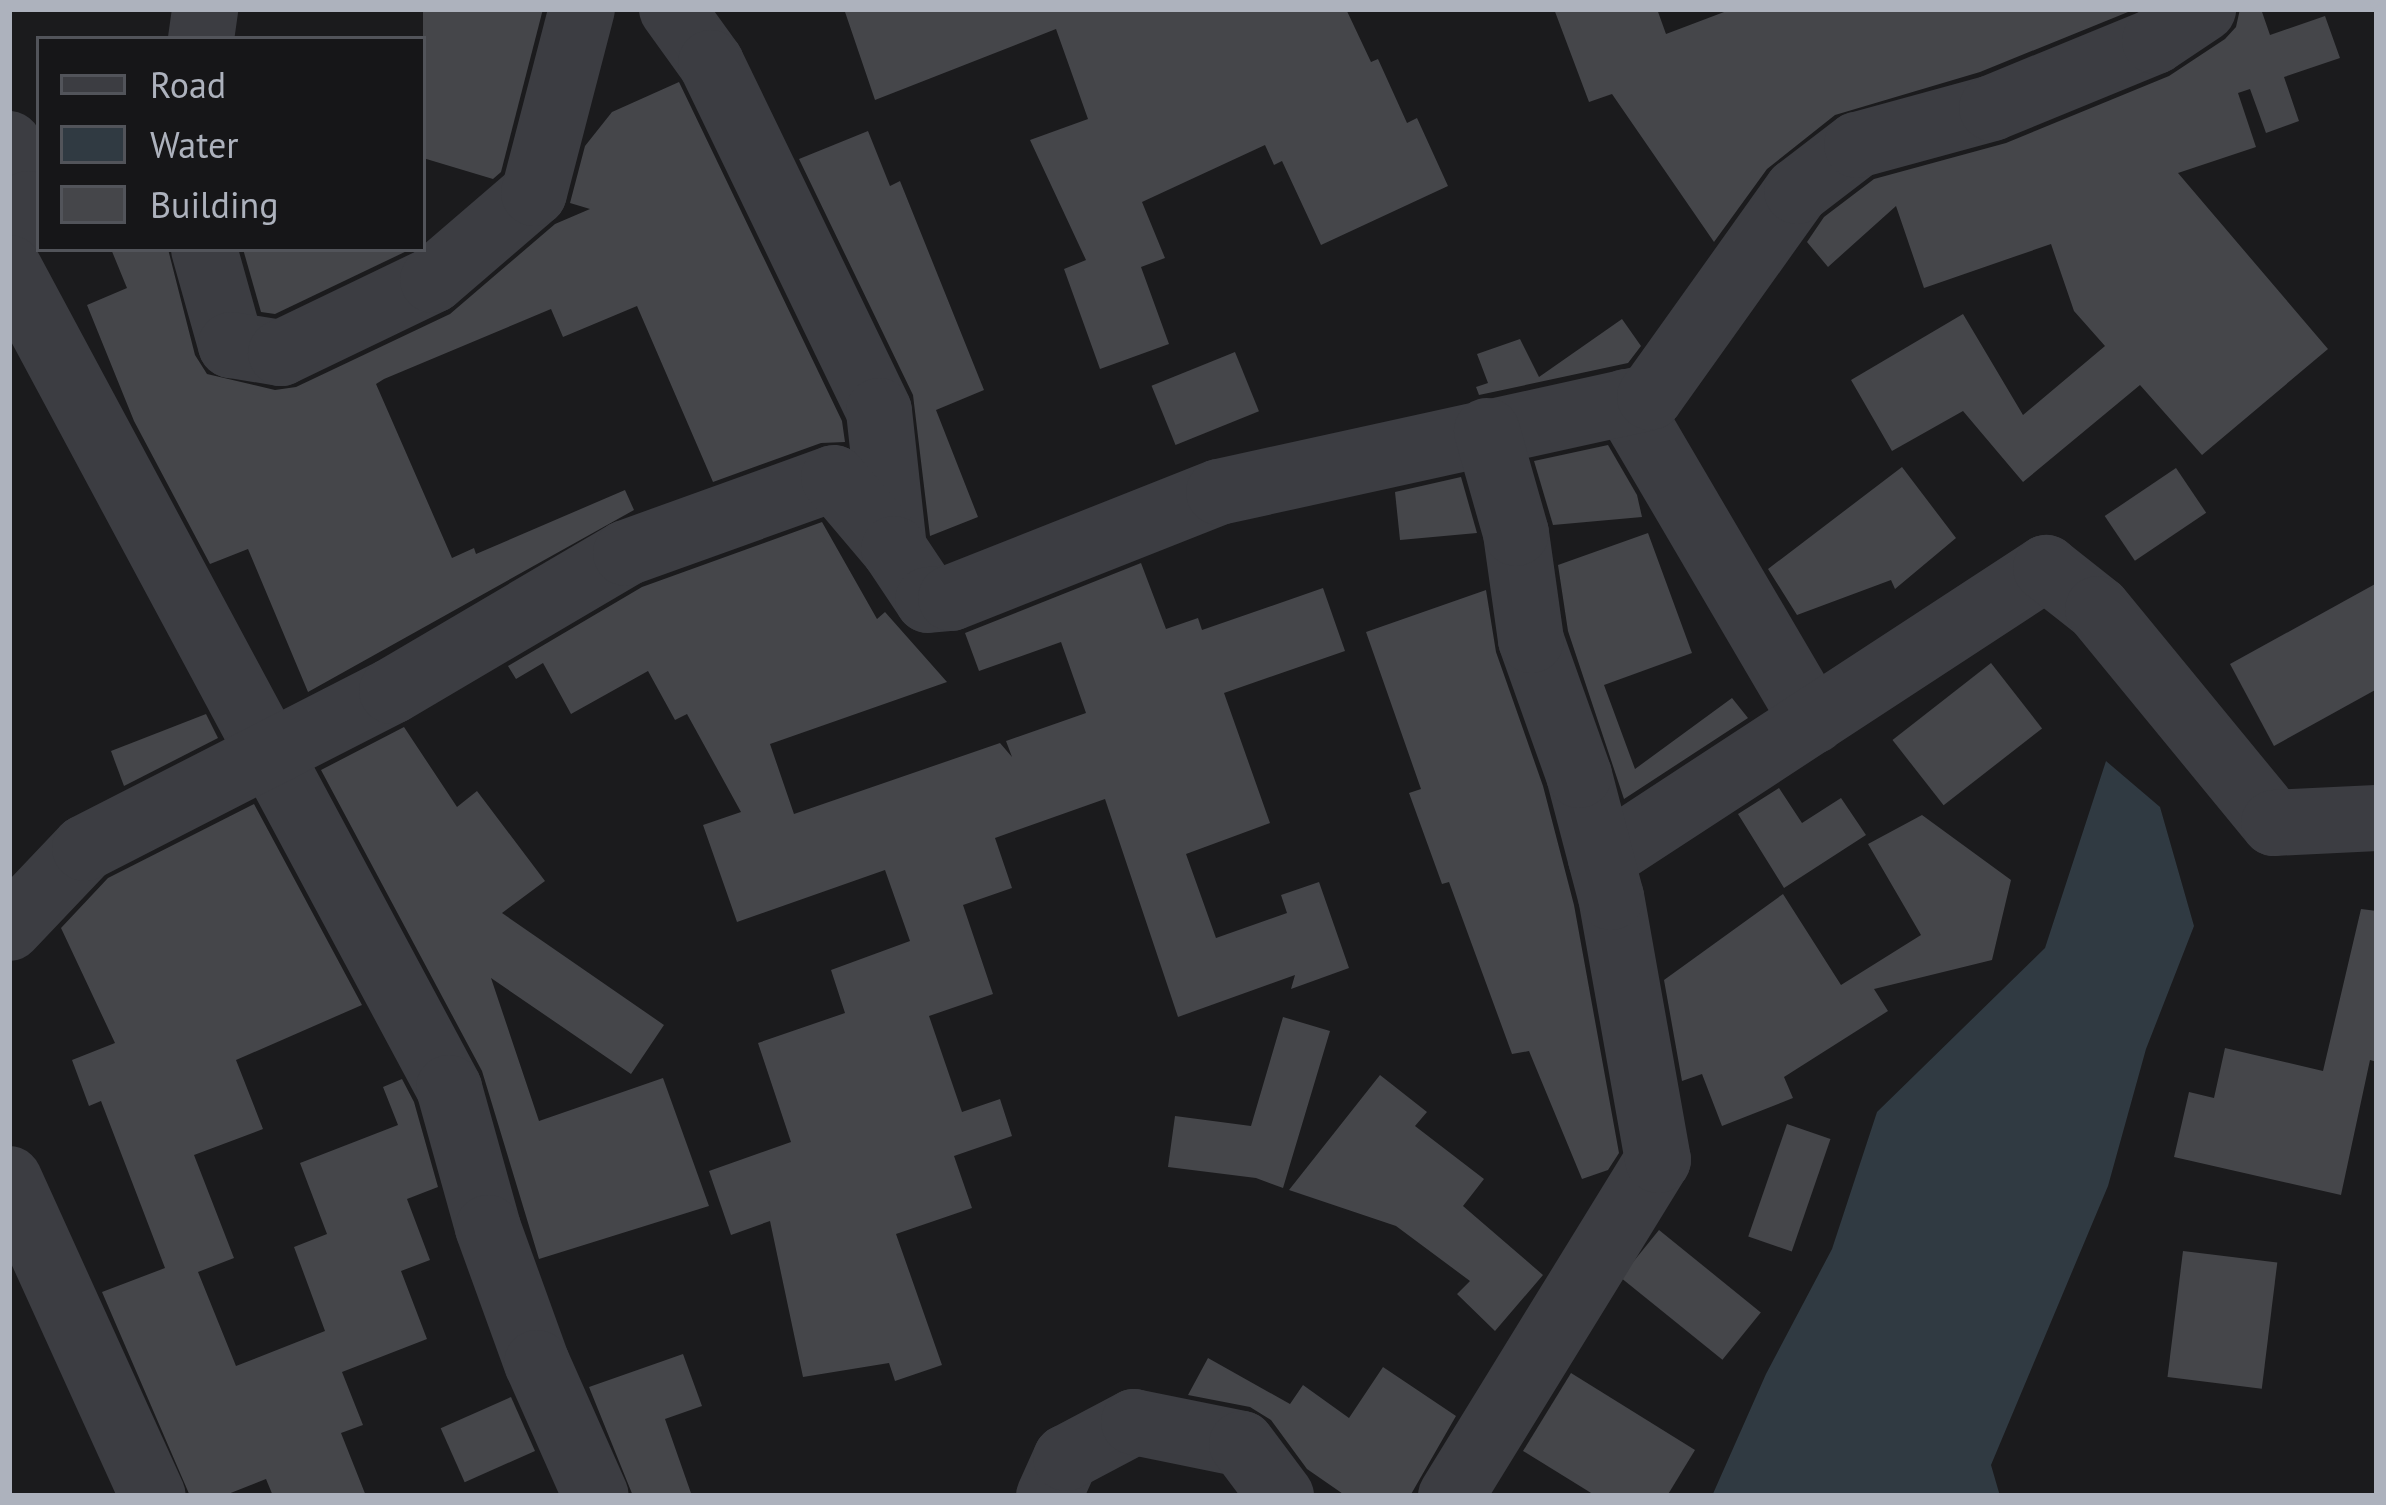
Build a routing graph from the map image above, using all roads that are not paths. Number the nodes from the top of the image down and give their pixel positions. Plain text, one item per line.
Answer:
1 (582, 9) edge
2 (672, 9) edge
3 (2203, 9) edge
4 (9, 144) edge
5 (9, 230) edge
6 (205, 252) edge
7 (9, 268) edge
8 (1626, 402) junction
9 (1487, 431) junction
10 (894, 549) junction
11 (1814, 721) junction
12 (269, 754) junction
13 (2377, 818) edge
14 (1600, 859) junction
15 (9, 928) edge
16 (9, 1179) edge
17 (153, 1496) edge
18 (596, 1496) edge
19 (1049, 1496) edge
20 (1281, 1496) edge
21 (1451, 1496) edge

1 - 6 street
2 - 10 street
3 - 8 street
4 - 5 street
7 - 12 street
8 - 9 street
8 - 11 street
9 - 10 street
9 - 14 street
10 - 12 street
11 - 13 street
11 - 14 street
12 - 15 street
12 - 18 street
14 - 21 street
16 - 17 street
19 - 20 street

